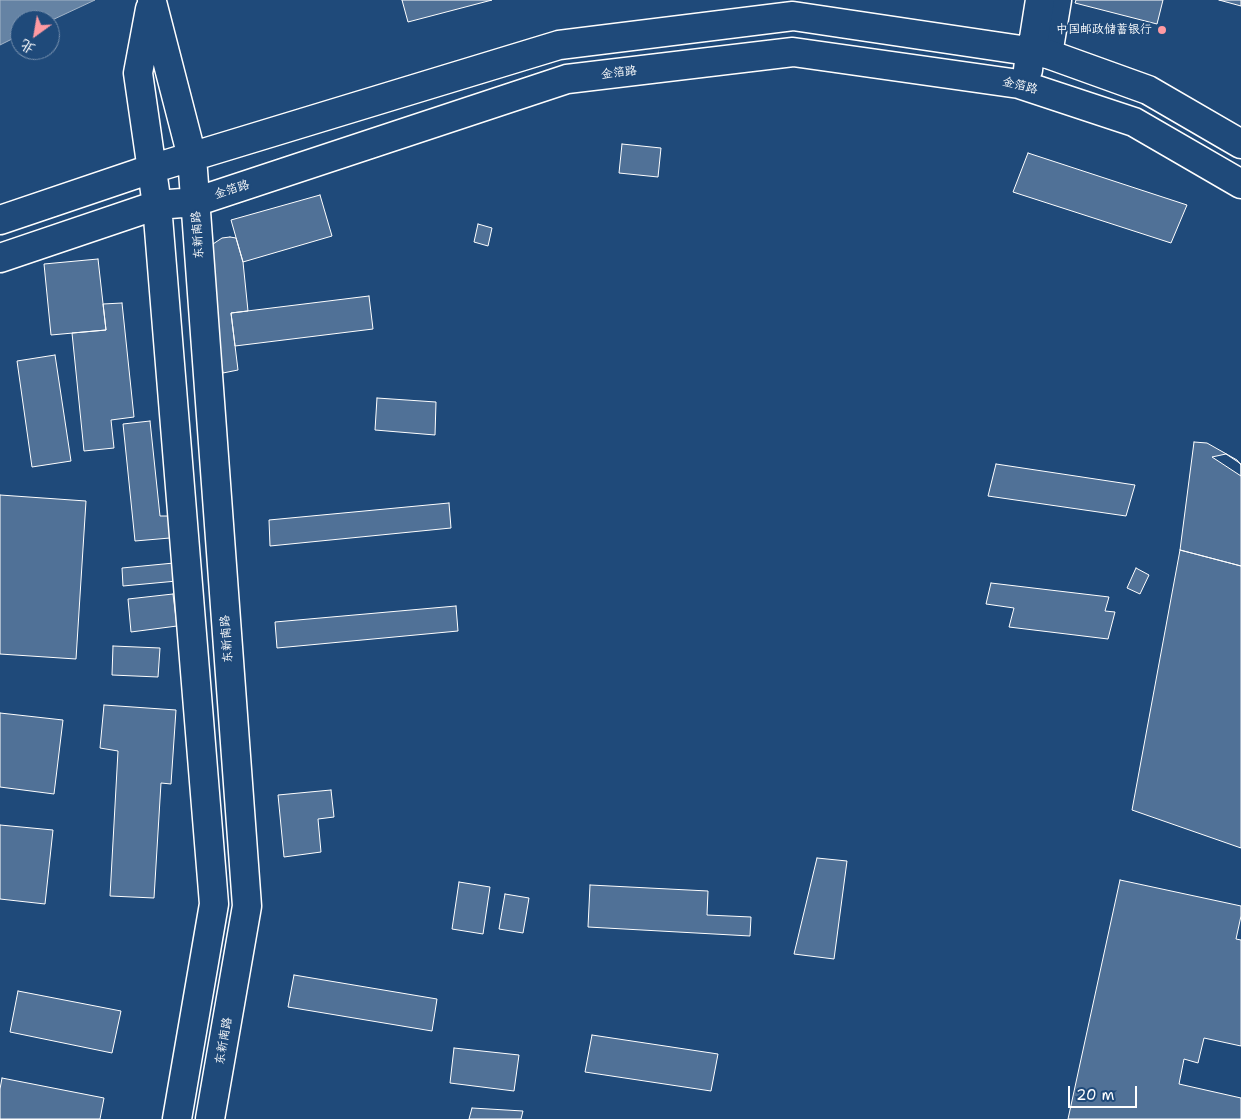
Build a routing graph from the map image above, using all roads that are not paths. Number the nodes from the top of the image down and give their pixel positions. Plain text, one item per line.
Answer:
1 (1040, 0) edge
2 (1057, 0) edge
3 (152, 1) edge
4 (1039, 53) junction
5 (1026, 86) junction
6 (1241, 144) edge
7 (192, 157) junction
8 (151, 169) junction
9 (1241, 184) edge
10 (195, 202) junction
11 (157, 205) junction
12 (0, 220) edge
13 (0, 258) edge
14 (177, 1119) edge
15 (210, 1119) edge

1 - 4 main road
2 - 4 main road
3 - 7 main road, 东新南路
3 - 8 main road
4 - 5 main road
4 - 6 main road
4 - 7 main road
5 - 9 main road, 金箔路
5 - 10 main road, 金箔路
7 - 8 main road
7 - 10 main road, 东新南路
8 - 11 main road
8 - 12 main road
10 - 11 main road, 金箔路
10 - 15 main road, 东新南路
11 - 13 main road, 金箔路
11 - 14 main road

